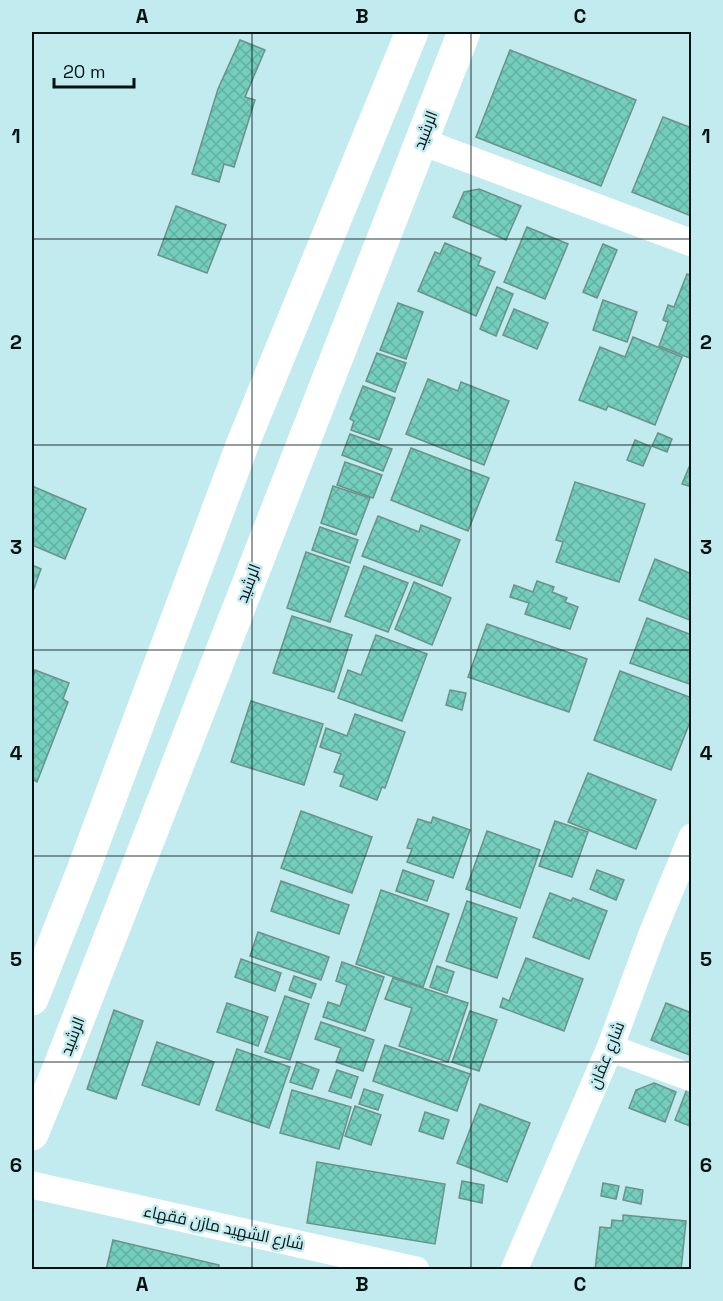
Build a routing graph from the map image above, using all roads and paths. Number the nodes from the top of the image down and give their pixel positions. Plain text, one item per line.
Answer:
1 (412, 32) edge
2 (464, 32) edge
3 (420, 141) junction
4 (692, 243) edge
5 (692, 837) edge
6 (32, 999) edge
7 (610, 1048) junction
8 (692, 1078) edge
9 (32, 1134) edge
10 (32, 1185) edge
11 (416, 1269) edge
12 (514, 1269) edge

1 - 6 main road
2 - 3 main road, الرشيد
3 - 4 street
3 - 9 main road, الرشيد
5 - 7 street, شارع عمّان
7 - 8 street
7 - 12 street, شارع عمّان
10 - 11 street, شارع الشهيد مازن فقهاء

